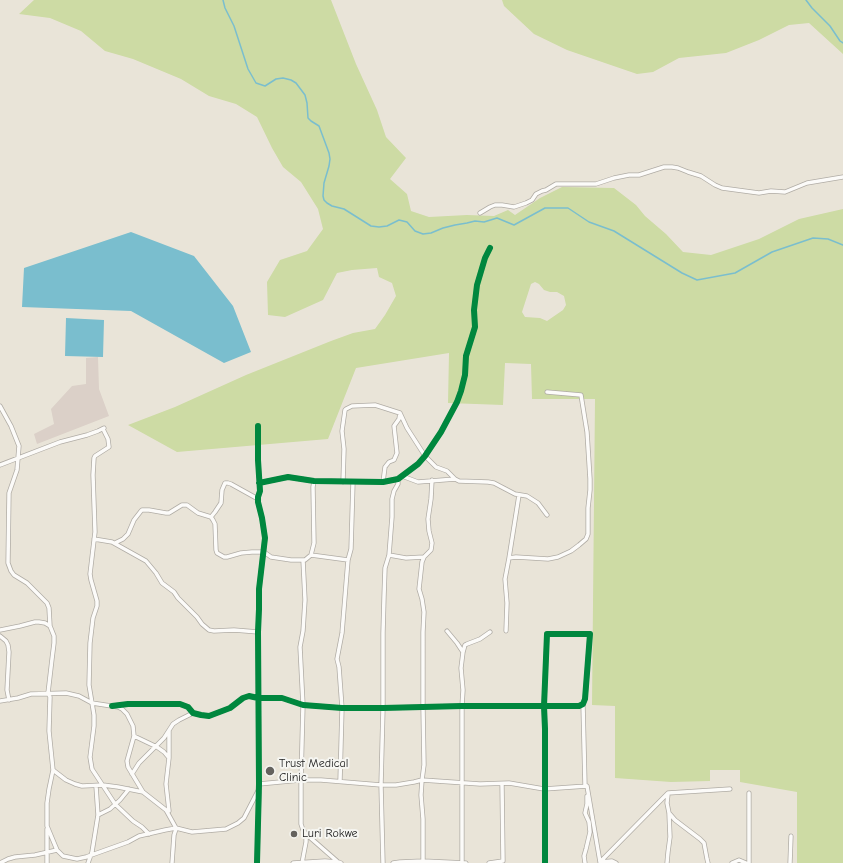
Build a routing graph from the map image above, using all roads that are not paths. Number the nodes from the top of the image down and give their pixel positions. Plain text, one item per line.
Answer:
1 (843, 177) edge
2 (480, 213) dead end
3 (490, 248) dead end
4 (547, 392) dead end
5 (0, 406) edge
6 (400, 413) junction
7 (258, 426) dead end
8 (425, 456) junction
9 (18, 459) junction
10 (0, 466) edge
11 (402, 476) junction
12 (398, 479) junction
13 (455, 479) junction
14 (432, 480) junction
15 (314, 481) junction
16 (342, 482) junction
17 (353, 482) junction
18 (383, 482) junction
19 (259, 483) junction
20 (519, 496) junction
21 (258, 499) junction
22 (547, 515) dead end
23 (211, 517) junction
24 (94, 539) junction
25 (115, 543) junction
26 (264, 552) junction
27 (311, 555) junction
28 (389, 555) junction
29 (271, 557) junction
30 (424, 557) junction
31 (509, 558) junction
32 (303, 560) junction
33 (348, 560) junction
34 (262, 564) junction
35 (50, 626) junction
36 (0, 630) edge
37 (447, 631) dead end
38 (506, 631) dead end
39 (258, 632) junction
40 (490, 632) dead end
41 (0, 636) edge
42 (463, 652) junction
43 (48, 693) junction
44 (258, 698) junction
45 (9, 700) junction
46 (0, 701) edge
47 (92, 703) junction
48 (583, 704) junction
49 (303, 705) junction
50 (112, 706) junction
51 (462, 706) junction
52 (544, 706) junction
53 (423, 707) junction
54 (342, 708) junction
55 (383, 708) junction
56 (194, 713) junction
57 (169, 730) junction
58 (134, 736) junction
59 (157, 747) junction
60 (169, 758) junction
61 (53, 770) junction
62 (132, 774) junction
63 (301, 780) junction
64 (422, 780) junction
65 (340, 781) junction
66 (463, 782) junction
67 (259, 784) junction
68 (502, 784) junction
69 (103, 785) junction
70 (381, 785) junction
71 (96, 786) junction
72 (586, 786) junction
73 (129, 789) junction
74 (259, 789) junction
75 (544, 789) junction
76 (730, 789) dead end
77 (143, 792) junction
78 (748, 792) dead end
79 (668, 793) junction
80 (115, 804) junction
81 (669, 813) junction
82 (169, 814) junction
83 (98, 815) junction
84 (47, 826) junction
85 (176, 828) junction
86 (149, 834) junction
87 (306, 834) junction
88 (791, 836) dead end
89 (57, 850) junction
90 (47, 852) junction
91 (91, 855) junction
92 (340, 862) edge
93 (423, 862) edge
94 (600, 862) edge
95 (0, 863) edge
96 (47, 863) edge
97 (88, 863) edge
98 (172, 863) edge
99 (257, 863) edge
100 (293, 863) edge
101 (302, 863) edge
102 (383, 863) edge
103 (393, 863) edge
104 (462, 863) edge
105 (466, 863) edge
106 (489, 863) edge
107 (545, 863) edge
108 (585, 863) edge
109 (616, 863) edge
110 (667, 863) edge
111 (708, 863) edge
112 (732, 863) edge
113 (746, 863) edge
114 (749, 863) edge
115 (790, 863) edge

1 - 2 street
3 - 8 street
4 - 31 street
5 - 9 street
6 - 8 street
6 - 16 street
6 - 18 street
7 - 19 street
8 - 11 street
8 - 13 street
9 - 10 street
9 - 24 street
9 - 35 street
11 - 12 street
11 - 14 street
12 - 18 street
12 - 28 street
13 - 14 street
13 - 20 street
14 - 30 street
15 - 16 street
15 - 19 street
15 - 27 street
16 - 17 street
17 - 18 street
17 - 33 street
19 - 21 street
20 - 22 street
20 - 31 street
21 - 23 street
21 - 26 street
23 - 25 street
23 - 26 street
24 - 25 street
24 - 47 street
25 - 39 street
26 - 29 street
26 - 34 street
27 - 32 street
27 - 33 street
28 - 30 street
28 - 55 street
29 - 32 street
29 - 34 street
30 - 53 street
31 - 38 street
32 - 49 street
33 - 54 street
34 - 39 street
35 - 36 street
35 - 43 street
37 - 42 street
39 - 44 street
40 - 42 street
41 - 45 street
42 - 51 street
43 - 45 street
43 - 47 street
43 - 61 street
44 - 49 street
44 - 56 street
44 - 67 street
45 - 46 street
47 - 50 street
47 - 69 street
48 - 52 street
48 - 52 street
48 - 72 street
49 - 54 street
49 - 63 street
50 - 56 street
50 - 58 street
51 - 52 street
51 - 53 street
51 - 66 street
52 - 75 street
53 - 55 street
53 - 64 street
54 - 55 street
54 - 65 street
55 - 70 street
56 - 57 street
57 - 59 street
57 - 60 street
58 - 59 street
58 - 62 street
59 - 60 street
59 - 62 street
60 - 82 street
61 - 71 street
61 - 84 street
62 - 77 street
63 - 65 street
63 - 67 street
63 - 87 street
64 - 66 street
64 - 70 street
64 - 93 street
65 - 70 street
66 - 68 street
66 - 104 street
67 - 74 street
68 - 75 street
68 - 106 street
69 - 71 street
69 - 73 street
69 - 80 street
70 - 102 street
71 - 83 street
72 - 75 street
72 - 94 street
72 - 108 street
73 - 77 street
73 - 80 street
74 - 85 street
74 - 99 street
75 - 107 street
76 - 79 street
77 - 82 street
78 - 114 street
79 - 81 street
79 - 94 street
80 - 83 street
80 - 86 street
81 - 110 street
81 - 111 street
82 - 85 street
83 - 91 street
84 - 89 street
84 - 90 street
85 - 86 street
85 - 98 street
86 - 91 street
87 - 92 street
87 - 101 street
88 - 115 street
89 - 90 street
89 - 91 street
90 - 95 street
90 - 96 street
91 - 97 street
92 - 101 street
93 - 103 street
93 - 104 street
94 - 109 street
100 - 101 street
104 - 105 street
112 - 113 street

